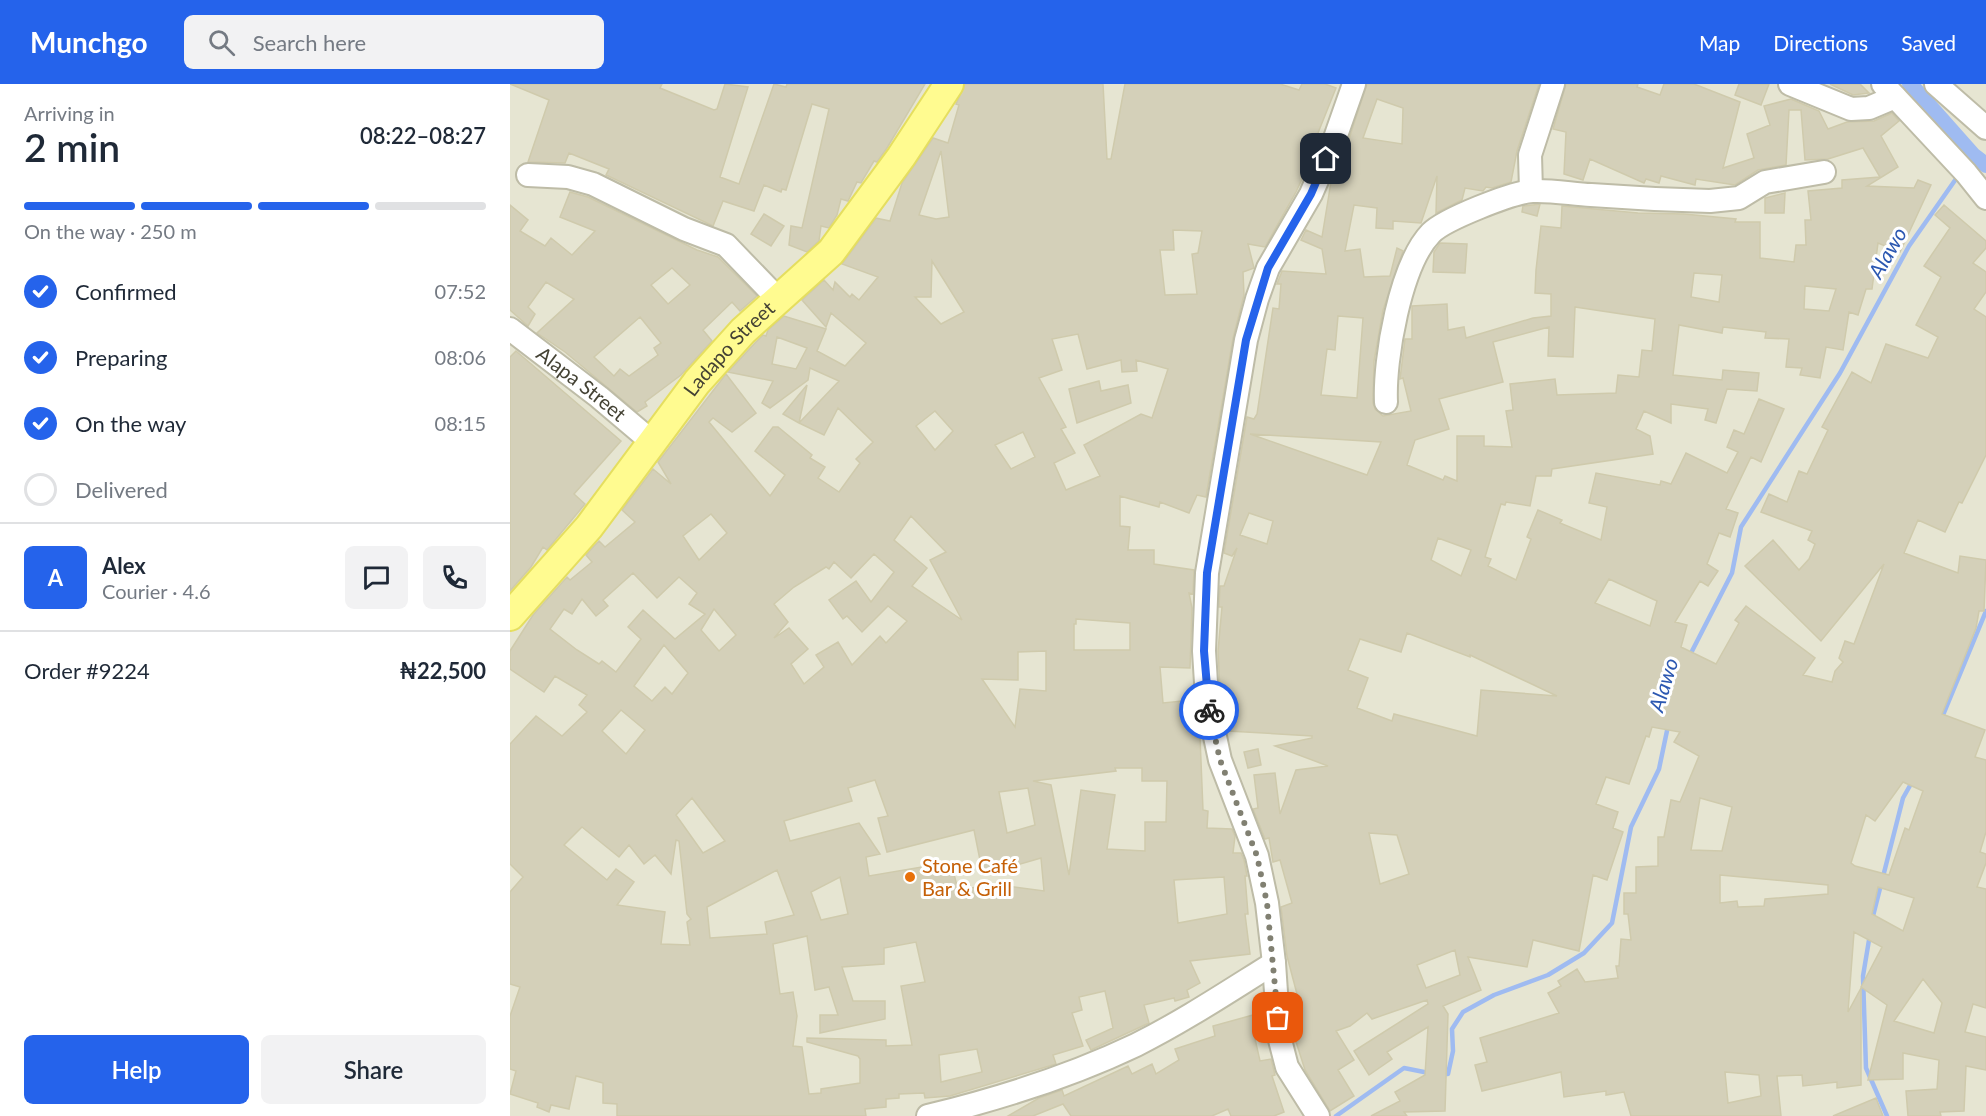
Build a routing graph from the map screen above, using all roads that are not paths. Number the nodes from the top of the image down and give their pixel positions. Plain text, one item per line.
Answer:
1 (949, 84) edge
2 (1354, 84) edge
3 (1554, 84) edge
4 (1790, 84) edge
5 (1936, 84) edge
6 (1889, 91) edge
7 (1981, 116) edge
8 (1824, 172) dead end
9 (528, 175) dead end
10 (1531, 191) junction
11 (1986, 198) edge
12 (779, 300) junction
13 (510, 329) edge
14 (1386, 402) dead end
15 (651, 441) junction
16 (510, 616) edge
17 (1274, 963) junction
18 (928, 1116) edge
19 (1318, 1116) edge

1 - 12 main road, Ladapo Street
2 - 17 street
3 - 10 street
4 - 6 street
5 - 7 street
6 - 11 street
8 - 10 street
9 - 12 street
10 - 14 street
12 - 15 main road, Ladapo Street
13 - 15 street, Alapa Street
15 - 16 main road, Ladapo Street
17 - 18 street
17 - 19 street

